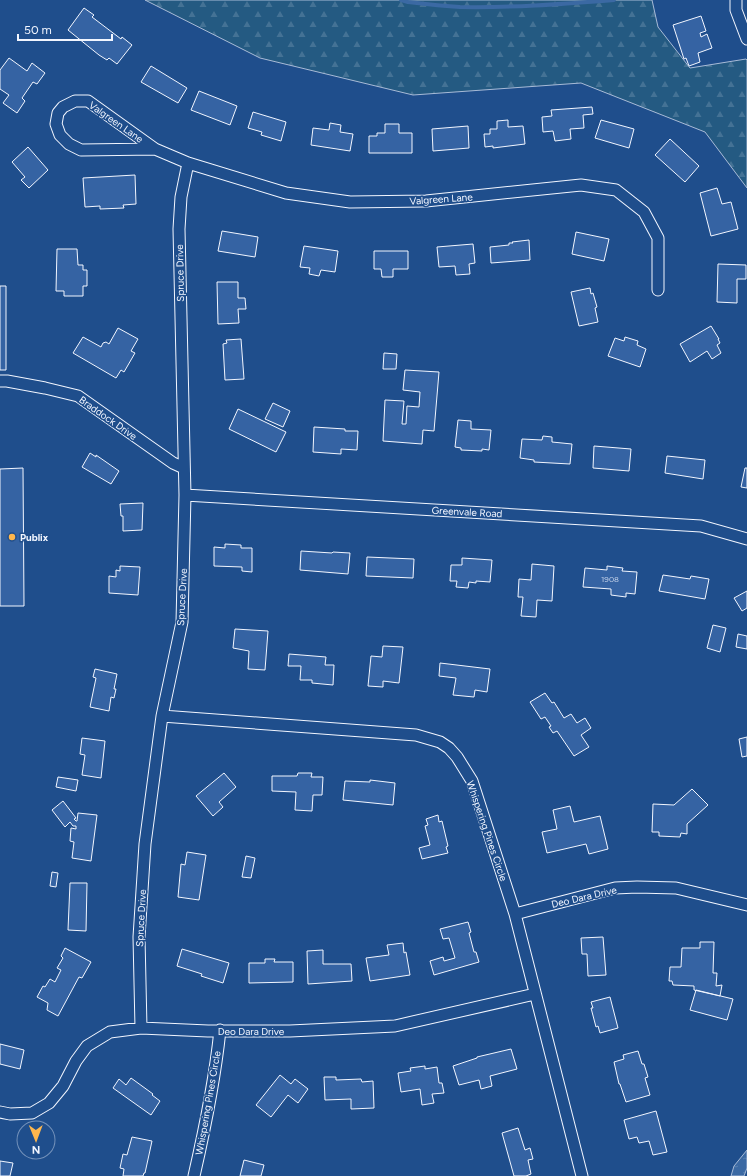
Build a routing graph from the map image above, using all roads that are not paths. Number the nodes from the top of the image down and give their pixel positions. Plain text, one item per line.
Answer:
1 (736, 0) edge
2 (747, 40) edge
3 (154, 149) junction
4 (188, 164) junction
5 (658, 290) dead end
6 (0, 381) edge
7 (184, 468) junction
8 (185, 495) junction
9 (747, 539) edge
10 (162, 716) junction
11 (747, 905) edge
12 (515, 914) junction
13 (535, 994) junction
14 (141, 1028) junction
15 (220, 1030) junction
16 (0, 1112) edge
17 (194, 1176) edge
18 (582, 1176) edge

1 - 2 street
3 - 3 street, Valgreen Lane
3 - 4 street, Valgreen Lane
4 - 5 street, Valgreen Lane
4 - 7 street, Spruce Drive
6 - 7 street, Braddock Drive
7 - 8 street, Spruce Drive
8 - 9 street, Greenvale Road
8 - 10 street, Spruce Drive
10 - 12 street, Whispering Pines Circle
10 - 14 street, Spruce Drive
11 - 12 street, Deo Dara Drive
12 - 13 street, Whispering Pines Circle
13 - 15 street, Deo Dara Drive
13 - 18 street, Whispering Pines Circle
14 - 15 street, Deo Dara Drive
14 - 16 street, Deo Dara Drive
15 - 17 street, Whispering Pines Circle

